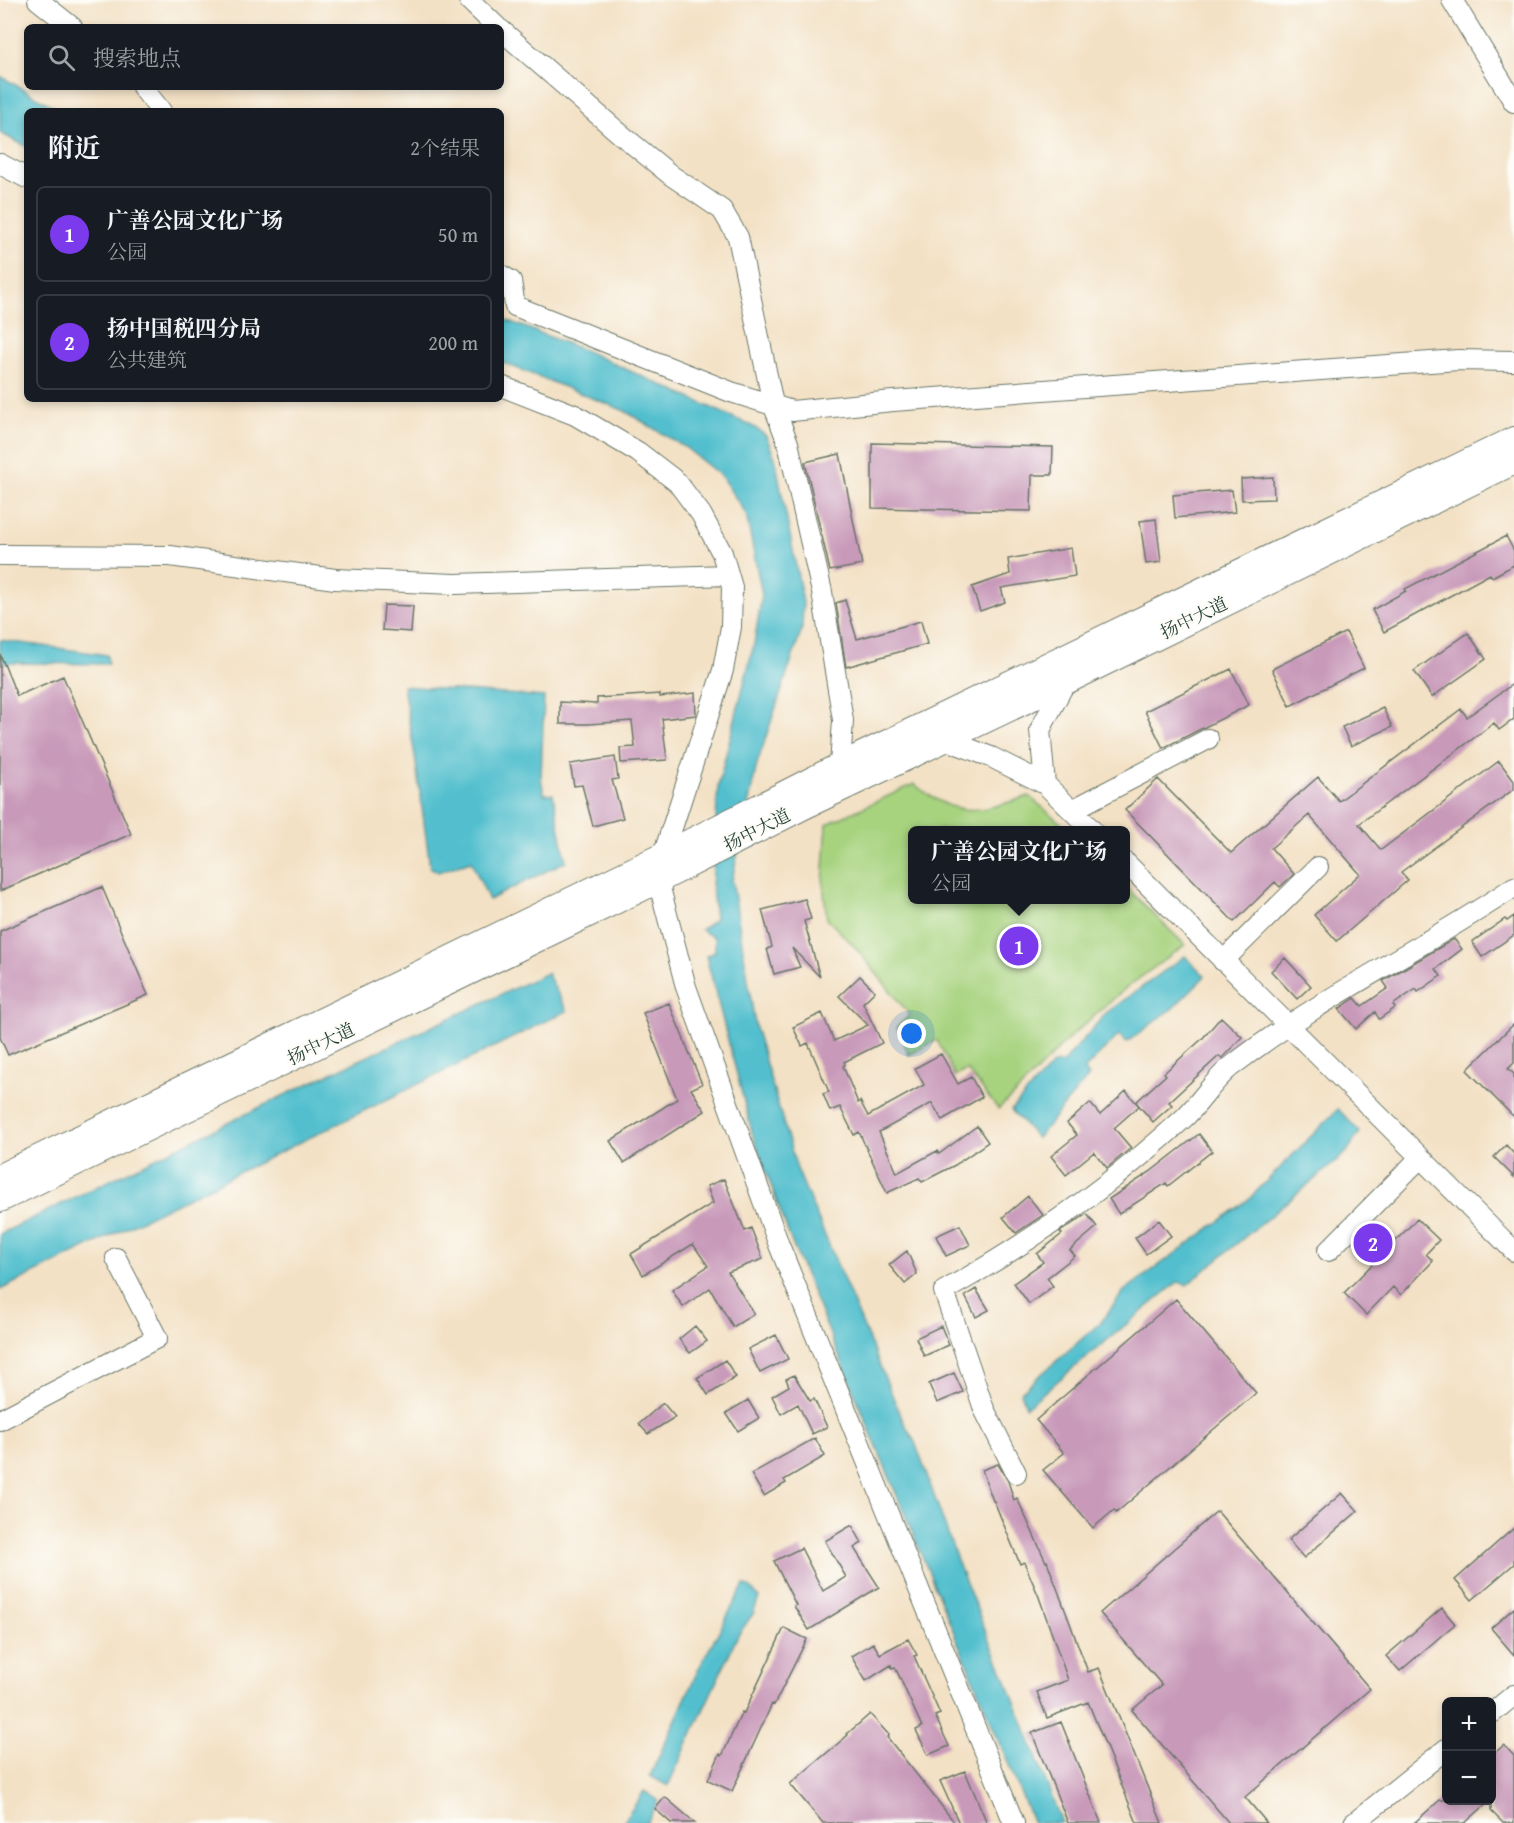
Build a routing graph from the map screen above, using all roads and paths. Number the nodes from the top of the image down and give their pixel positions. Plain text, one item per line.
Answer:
1 (38, 0) edge
2 (469, 0) edge
3 (1452, 0) edge
4 (68, 24) edge
5 (494, 24) edge
6 (504, 33) edge
7 (144, 90) edge
8 (1514, 102) edge
9 (159, 108) edge
10 (0, 164) edge
11 (24, 176) edge
12 (504, 277) edge
13 (1514, 361) edge
14 (504, 387) edge
15 (773, 404) junction
16 (1514, 440) edge
17 (1514, 461) edge
18 (0, 555) edge
19 (728, 575) junction
20 (1083, 650) junction
21 (1066, 681) junction
22 (944, 739) junction
23 (1208, 739) dead end
24 (844, 776) junction
25 (1045, 784) junction
26 (1072, 810) junction
27 (1087, 826) edge
28 (1318, 867) dead end
29 (660, 868) junction
30 (1130, 869) edge
31 (1514, 887) edge
32 (1223, 961) junction
33 (1287, 1025) junction
34 (1420, 1158) junction
35 (0, 1177) edge
36 (0, 1199) edge
37 (1328, 1251) dead end
38 (1514, 1251) edge
39 (116, 1258) dead end
40 (0, 1420) edge
41 (1016, 1473) dead end
42 (1514, 1695) edge
43 (1496, 1709) edge
44 (1444, 1751) edge
45 (1014, 1823) edge
46 (1354, 1823) edge

1 - 4 street
2 - 5 street
3 - 8 street
6 - 15 street
7 - 9 street
10 - 11 street
12 - 15 street
13 - 15 street
14 - 19 street
15 - 24 street
16 - 20 main road, 扬中大道
17 - 21 main road, 扬中大道
18 - 19 street
19 - 29 street
20 - 21 street
20 - 24 main road, 扬中大道
21 - 22 main road, 扬中大道
21 - 25 street
22 - 24 main road, 扬中大道
22 - 25 street
23 - 26 street
24 - 29 main road, 扬中大道
25 - 26 street
26 - 27 street
28 - 32 street
29 - 35 main road, 扬中大道
29 - 36 main road, 扬中大道
29 - 45 street
30 - 32 street
31 - 33 street
32 - 33 street
33 - 34 street
33 - 41 street
34 - 37 street
34 - 38 street
39 - 40 street
42 - 43 street
44 - 46 street

